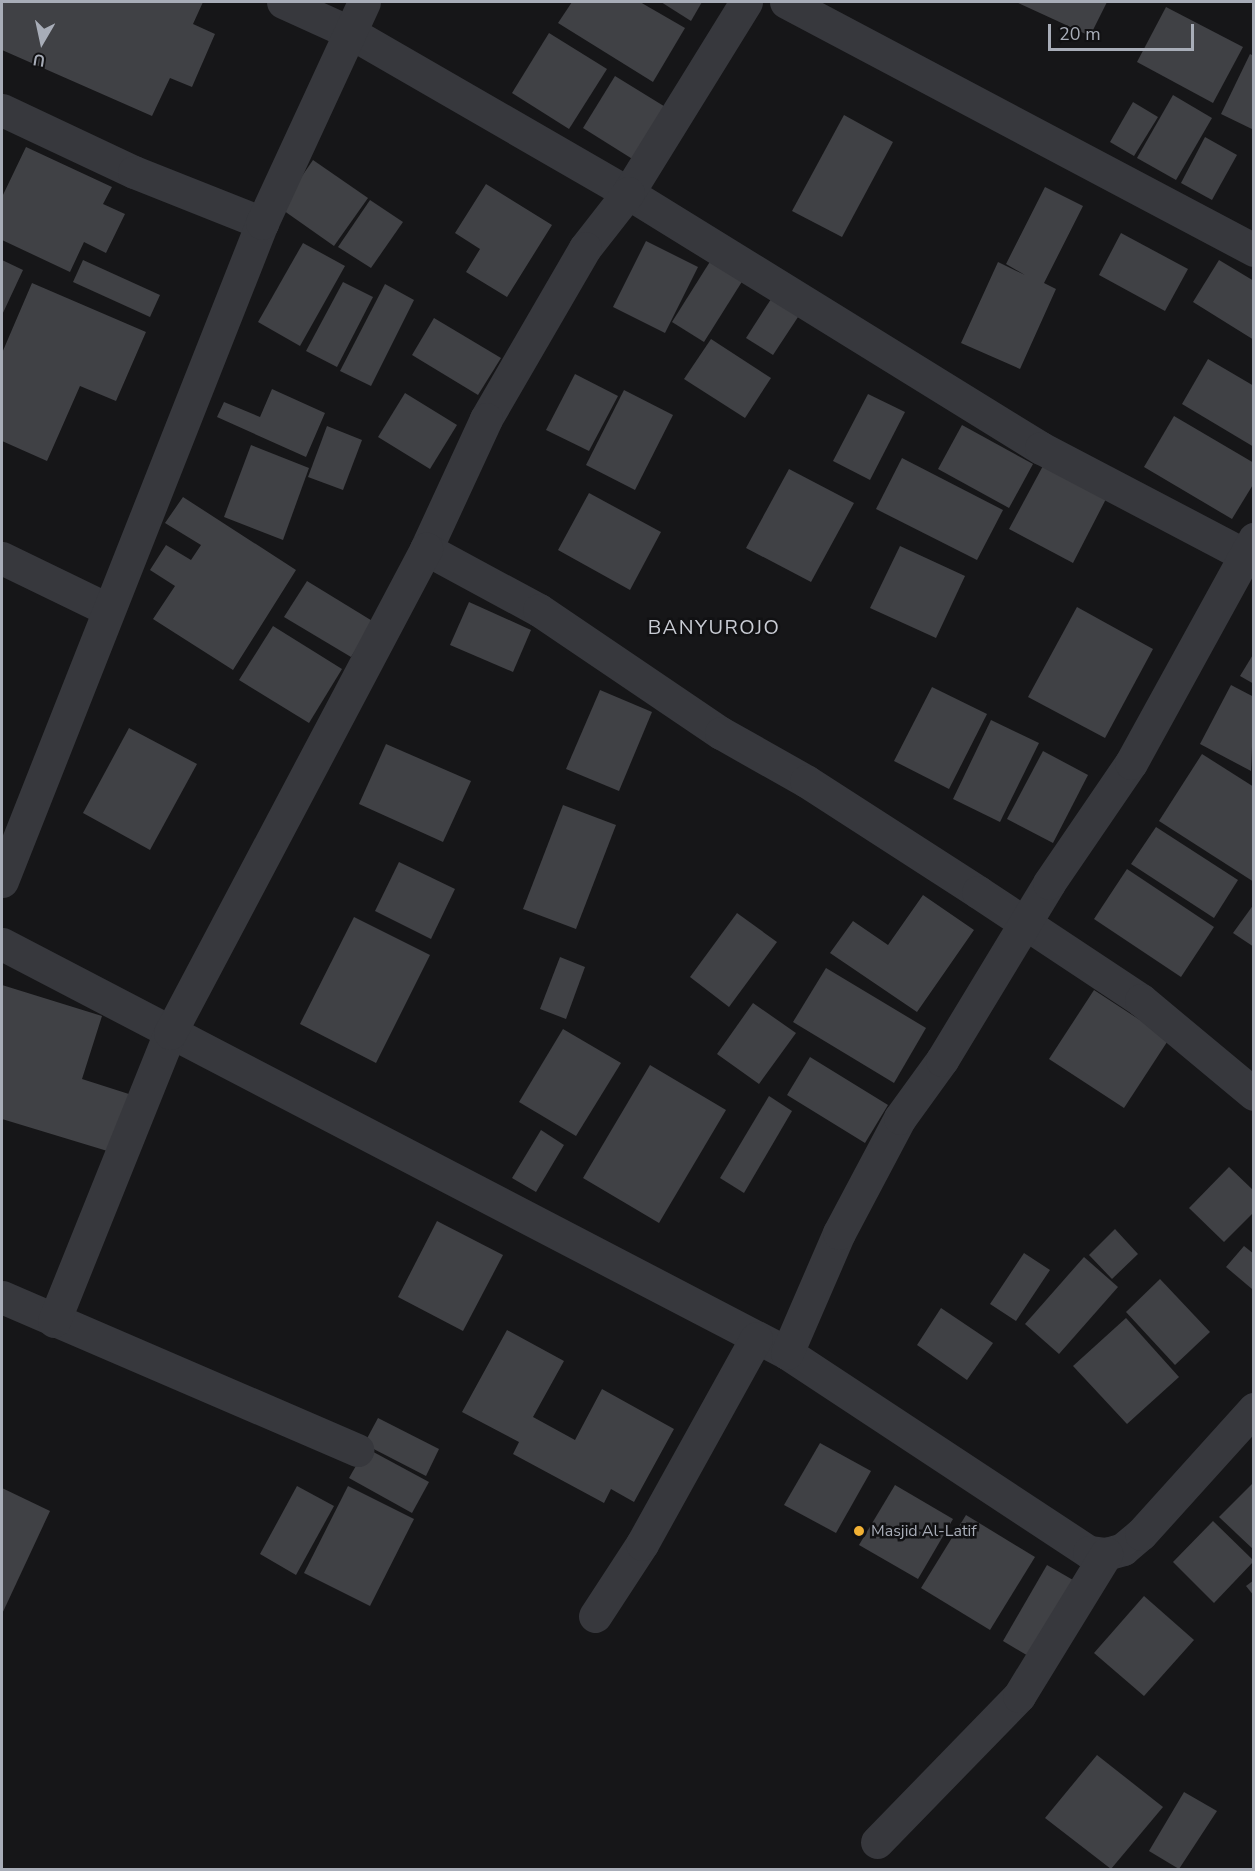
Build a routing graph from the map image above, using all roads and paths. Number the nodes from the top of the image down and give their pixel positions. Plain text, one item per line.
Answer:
1 (283, 2) edge
2 (364, 2) edge
3 (746, 2) edge
4 (786, 2) edge
5 (351, 33) junction
6 (2, 110) edge
7 (628, 193) junction
8 (262, 223) junction
9 (1254, 250) edge
10 (426, 549) junction
11 (1251, 551) edge
12 (2, 558) edge
13 (107, 609) junction
14 (2, 881) edge
15 (1025, 924) junction
16 (2, 944) edge
17 (170, 1033) junction
18 (1254, 1094) edge
19 (2, 1297) edge
20 (54, 1321) junction
21 (756, 1338) junction
22 (787, 1353) junction
23 (1254, 1409) edge
24 (357, 1450) dead end
25 (1106, 1554) junction
26 (595, 1616) dead end
27 (877, 1842) dead end

1 - 5 street
2 - 5 street
3 - 7 street
4 - 9 street
5 - 7 street
5 - 8 street
6 - 8 street
7 - 10 street
7 - 11 street
8 - 13 street
10 - 15 street
10 - 17 street
11 - 15 street
12 - 13 street
13 - 14 street
15 - 18 street
15 - 22 street
16 - 17 street
17 - 20 street
17 - 21 street
19 - 20 street
20 - 24 street
21 - 22 street
21 - 26 street
22 - 25 street
23 - 25 street
25 - 27 street

